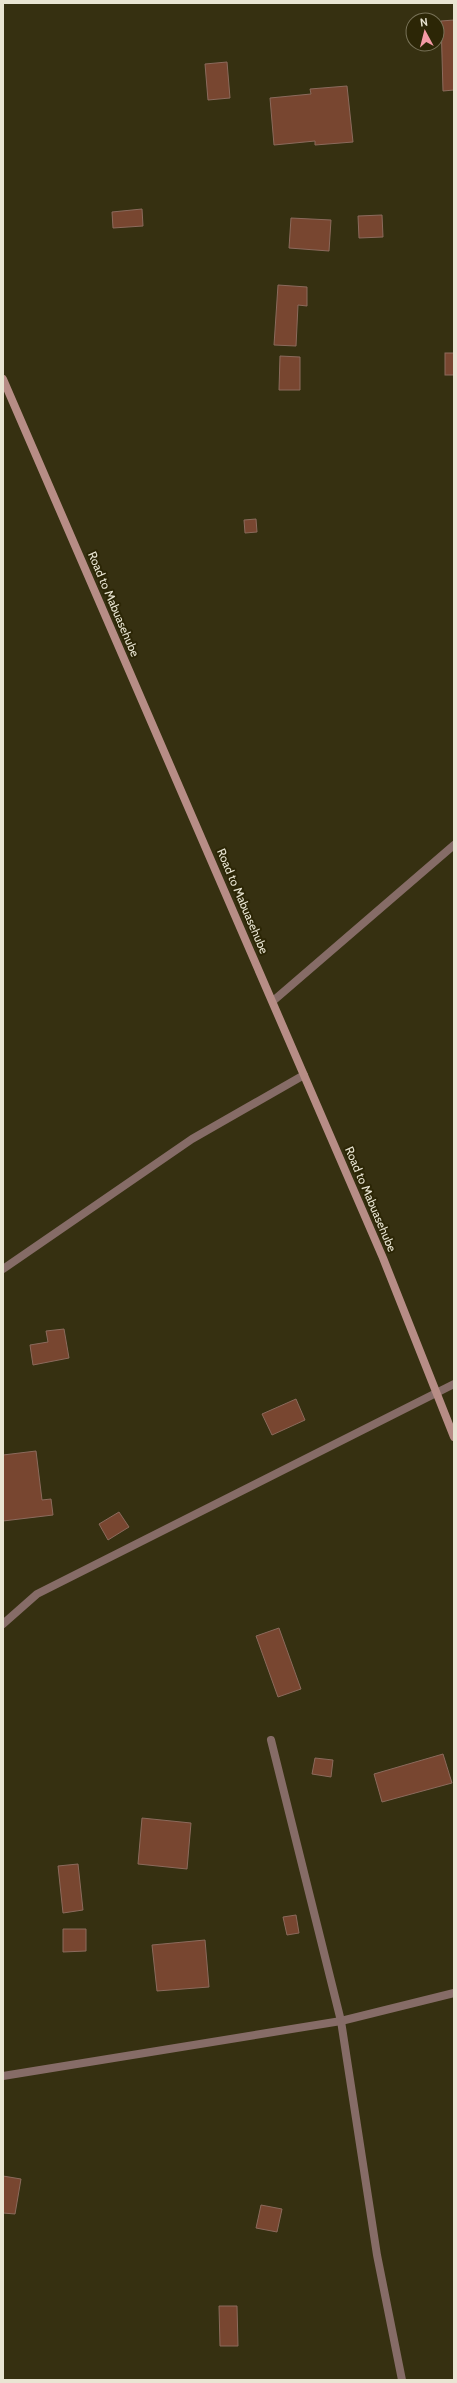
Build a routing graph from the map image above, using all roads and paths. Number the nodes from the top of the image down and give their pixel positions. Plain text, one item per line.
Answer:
1 (3, 379) edge
2 (454, 845) edge
3 (273, 1001) junction
4 (304, 1075) junction
5 (3, 1269) edge
6 (454, 1384) edge
7 (437, 1392) junction
8 (454, 1436) edge
9 (3, 1624) edge
10 (271, 1740) dead end
11 (454, 1993) edge
12 (341, 2021) junction
13 (3, 2076) edge
14 (402, 2380) edge

1 - 3 main road, Road to Mabuasehube
2 - 3 street
3 - 4 main road, Road to Mabuasehube
4 - 5 street
4 - 7 main road, Road to Mabuasehube
6 - 7 street
7 - 8 main road, Road to Mabuasehube
7 - 9 street
10 - 12 street
11 - 12 street
12 - 13 street
12 - 14 street

